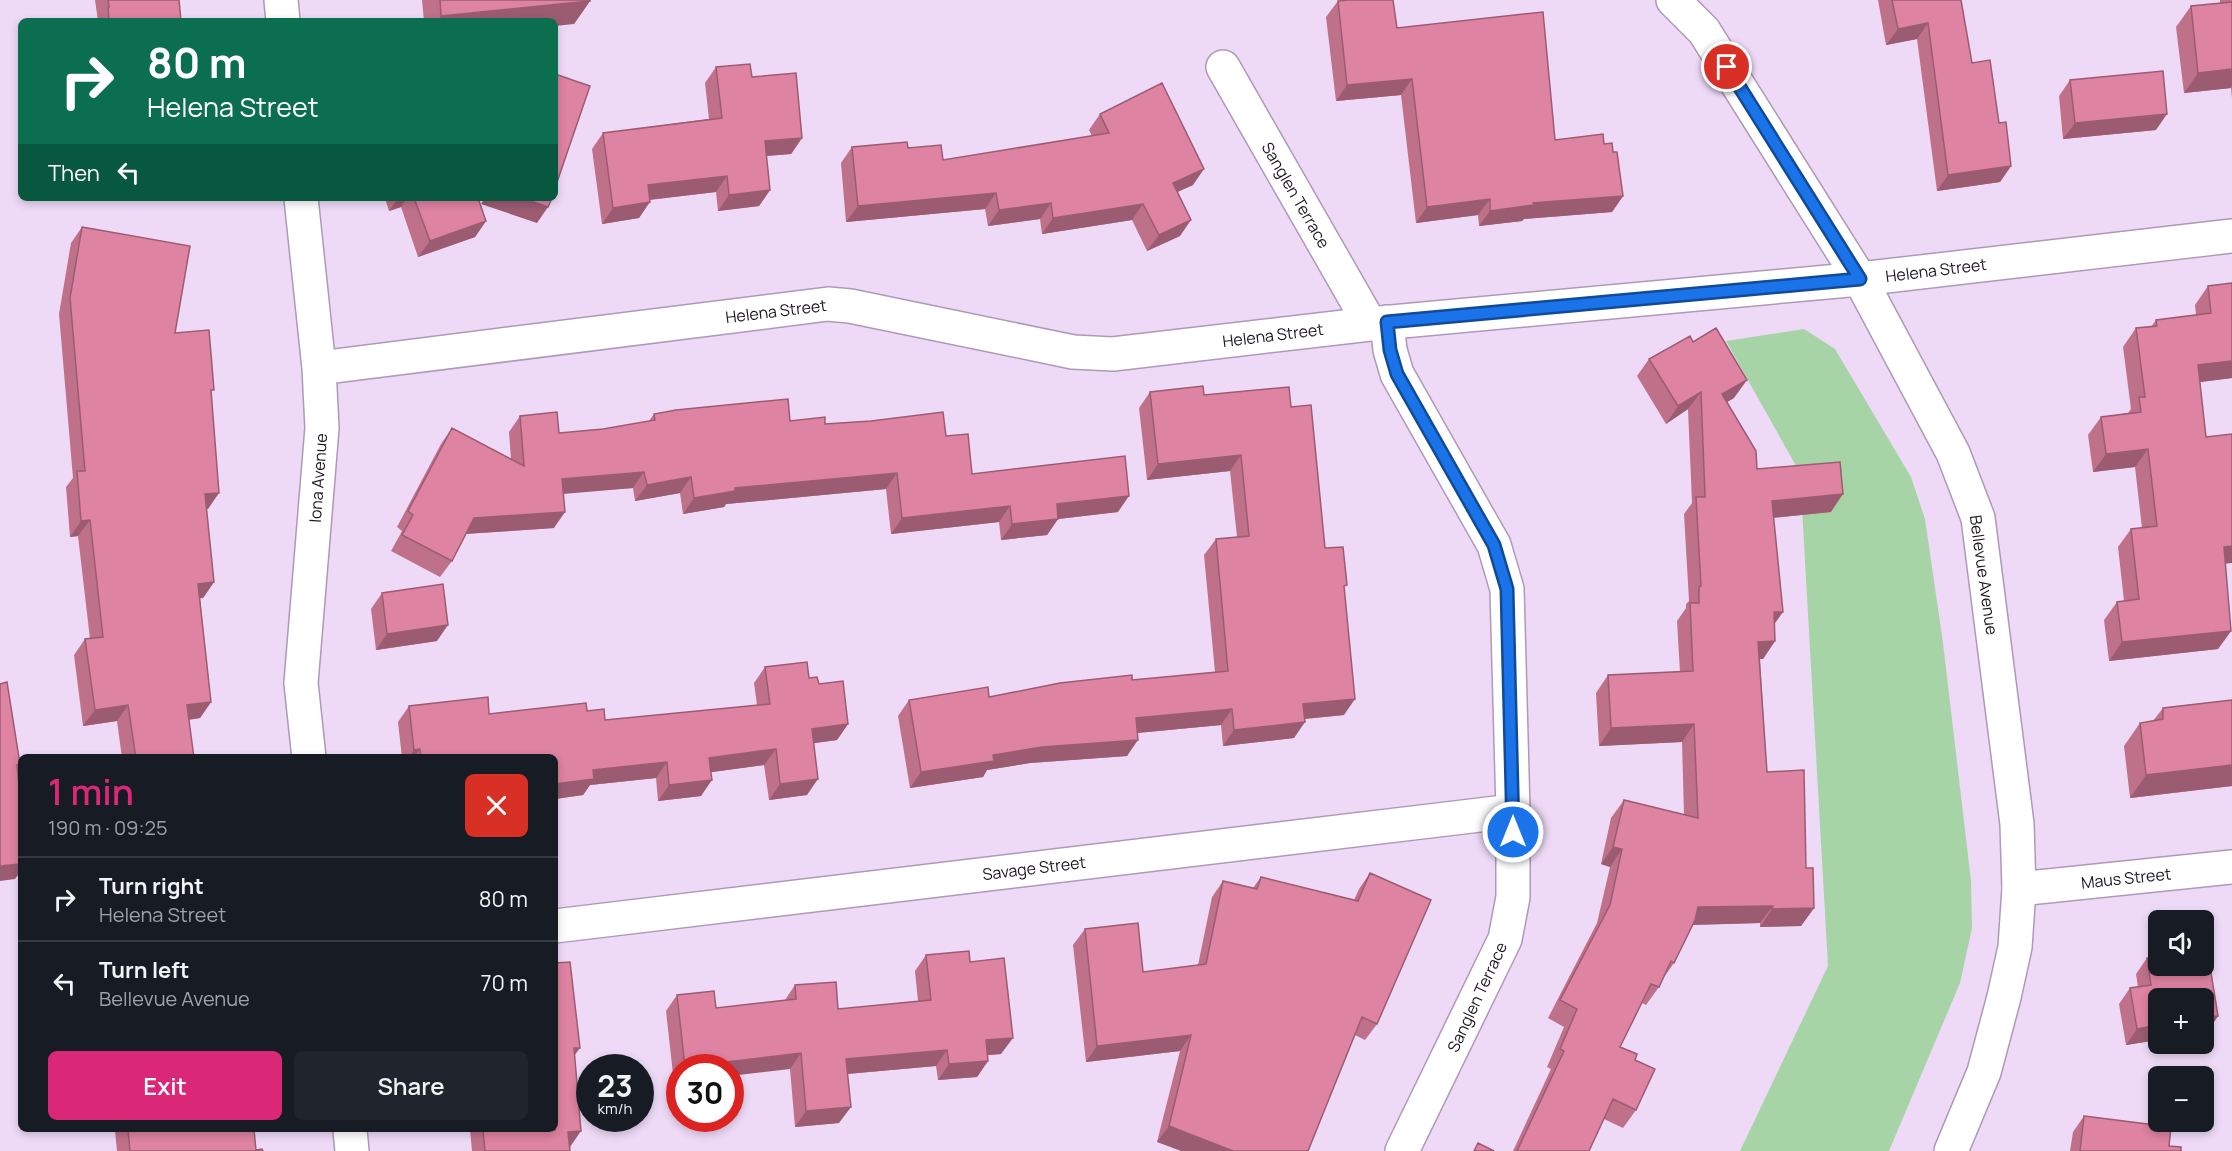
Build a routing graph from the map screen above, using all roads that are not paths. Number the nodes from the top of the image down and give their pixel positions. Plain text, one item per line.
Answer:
1 (281, 0) edge
2 (1673, 0) edge
3 (283, 18) edge
4 (1223, 67) dead end
5 (301, 201) edge
6 (2232, 236) edge
7 (1860, 279) junction
8 (1379, 323) junction
9 (319, 368) junction
10 (309, 754) edge
11 (1513, 810) junction
12 (2232, 867) edge
13 (2019, 889) junction
14 (558, 926) edge
15 (350, 1132) edge
16 (352, 1151) edge
17 (1402, 1151) edge
18 (1951, 1151) edge

1 - 3 street
2 - 7 street, Bellevue Avenue
4 - 8 street, Sanglen Terrace
5 - 9 street, Iona Avenue
6 - 7 street, Helena Street
7 - 8 street, Helena Street
7 - 13 street, Bellevue Avenue
8 - 9 street, Helena Street
8 - 11 street, Sanglen Terrace
9 - 10 street, Iona Avenue
11 - 14 street, Savage Street
11 - 17 street, Sanglen Terrace
12 - 13 street, Maus Street
13 - 18 street, Bellevue Avenue
15 - 16 street

